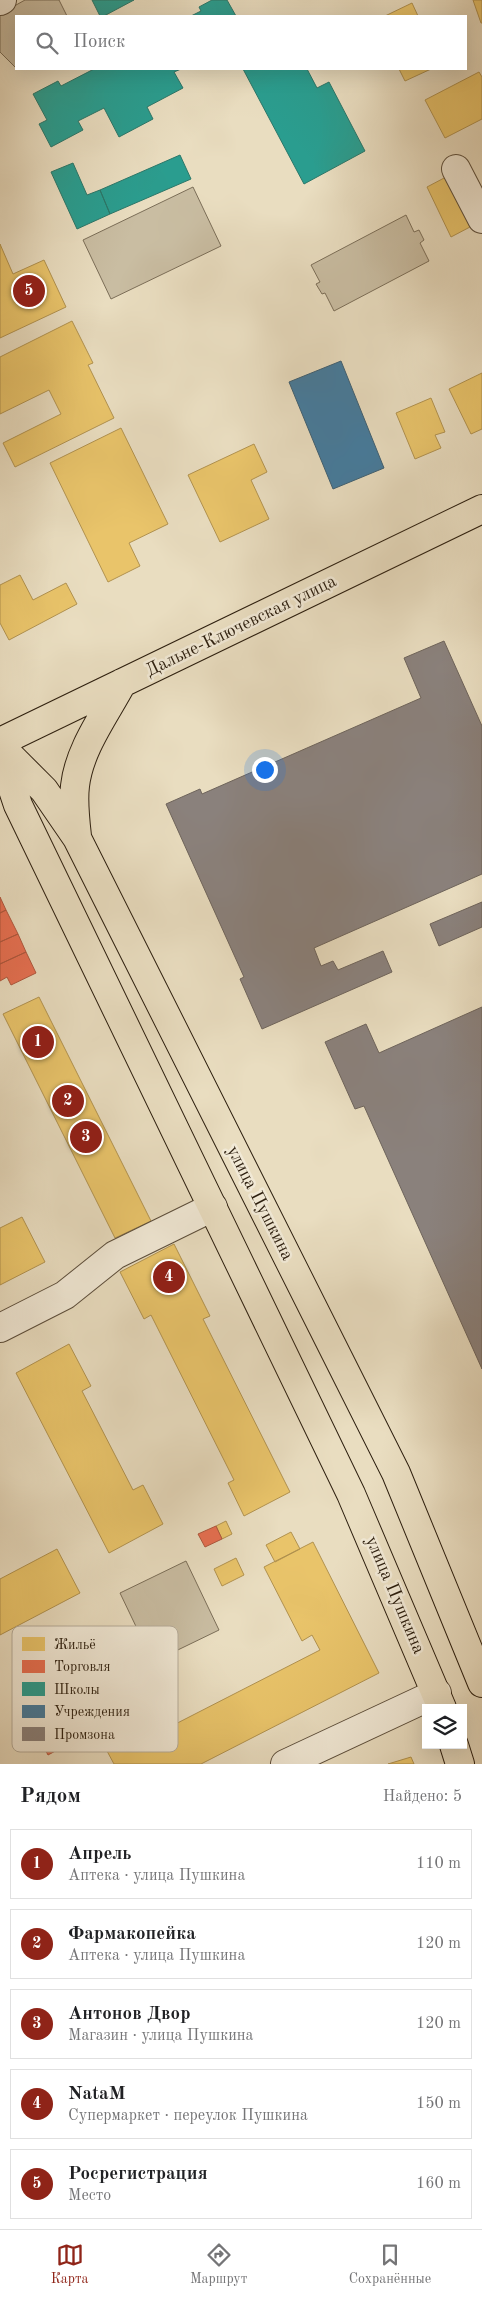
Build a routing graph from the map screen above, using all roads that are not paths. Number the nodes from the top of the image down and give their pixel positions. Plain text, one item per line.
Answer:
1 (456, 168) dead end
2 (482, 218) edge
3 (482, 509) edge
4 (122, 683) junction
5 (0, 742) edge
6 (0, 746) edge
7 (0, 751) edge
8 (77, 838) junction
9 (214, 1207) junction
10 (0, 1328) edge
11 (482, 1683) edge
12 (440, 1701) edge
13 (455, 1749) edge
14 (285, 1764) edge
15 (460, 1764) edge

1 - 2 street
3 - 4 main road, Дальне-Ключевская улица
4 - 5 main road, Дальне-Ключевская улица
4 - 8 main road
6 - 8 main road, улица Пушкина
7 - 9 main road, улица Пушкина
8 - 11 main road, улица Пушкина
9 - 10 street
9 - 12 main road, улица Пушкина
12 - 14 street
13 - 15 main road

